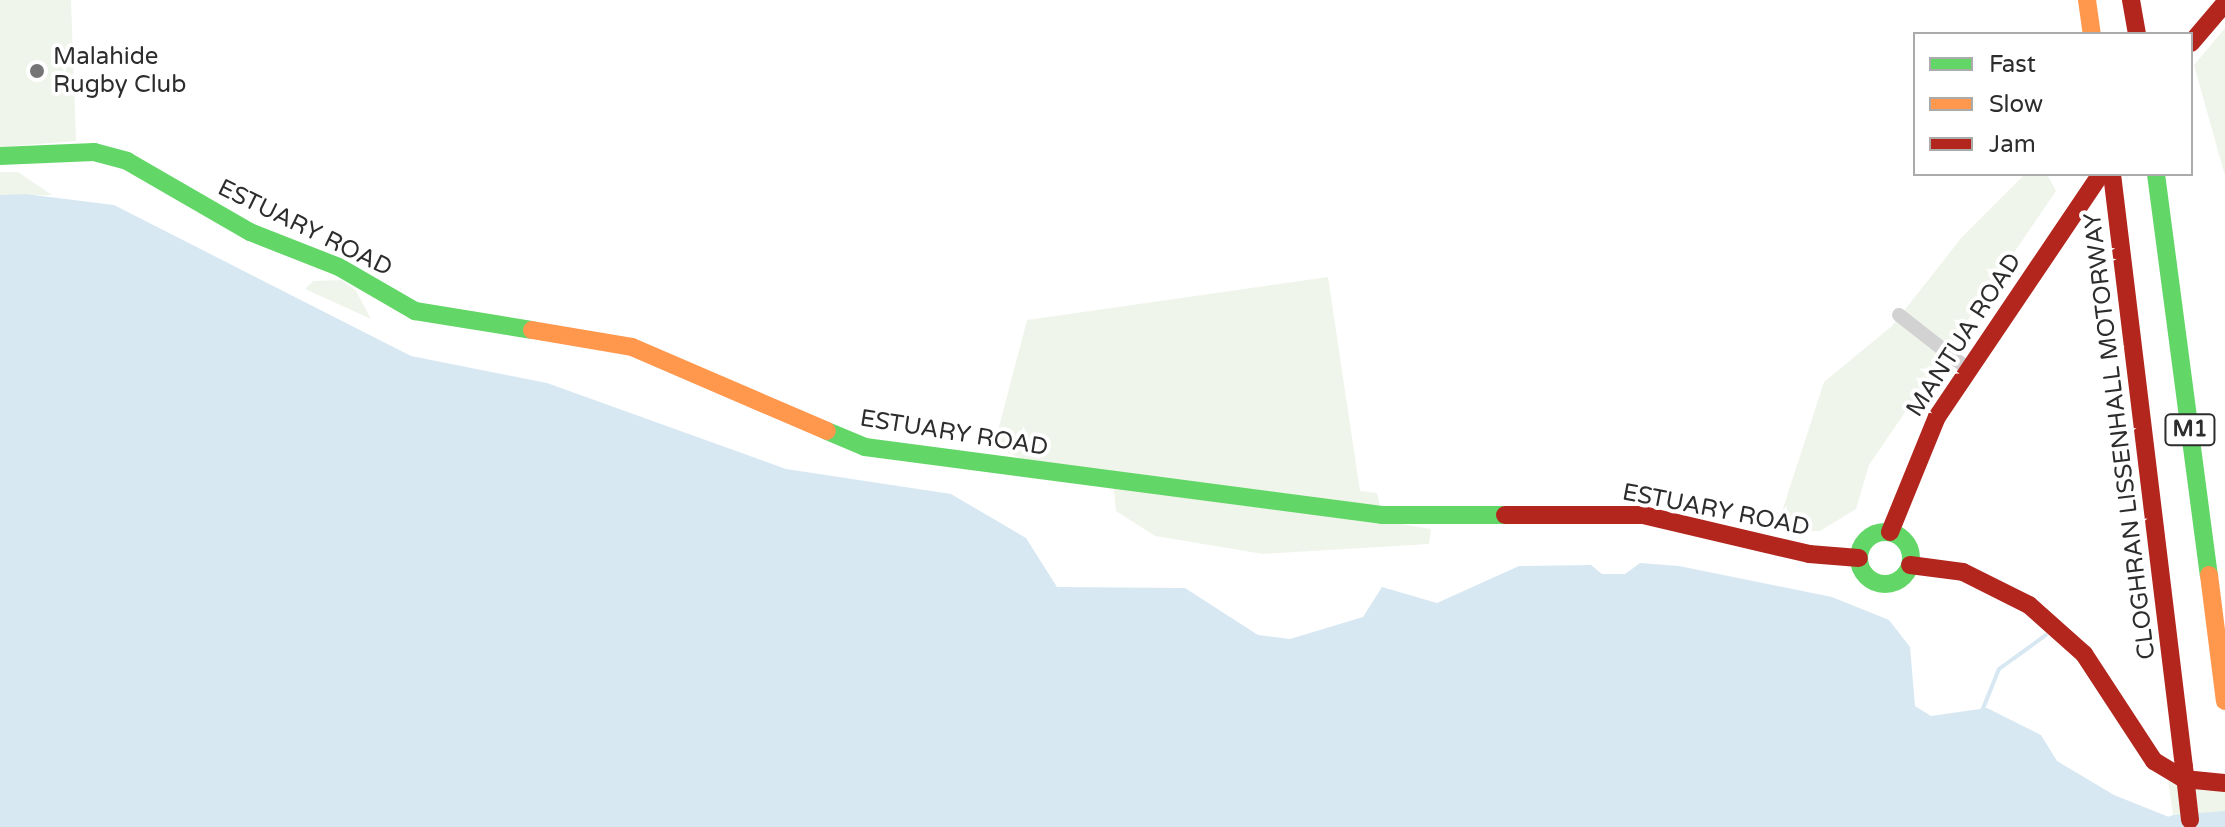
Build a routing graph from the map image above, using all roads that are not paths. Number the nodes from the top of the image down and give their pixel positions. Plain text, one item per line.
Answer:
1 (2087, 0) edge
2 (2131, 0) edge
3 (2225, 3) edge
4 (2092, 32) edge
5 (2137, 32) edge
6 (2193, 41) edge
7 (0, 156) edge
8 (2100, 176) edge
9 (2112, 176) edge
10 (2156, 176) edge
11 (1899, 315) dead end
12 (1968, 369) junction
13 (1890, 532) junction
14 (1859, 558) junction
15 (1910, 565) junction
16 (2224, 694) edge
17 (2225, 783) edge
18 (2191, 827) edge

1 - 4 main road
2 - 5 main road
3 - 6 main road
7 - 14 main road, ESTUARY ROAD
8 - 12 main road, MANTUA ROAD
9 - 18 main road, CLOGHRAN LISSENHALL MOTORWAY / M1, bridge
10 - 16 main road, M1
11 - 12 street
12 - 13 main road, MANTUA ROAD
13 - 14 main road
13 - 15 main road
14 - 15 main road
15 - 17 main road

